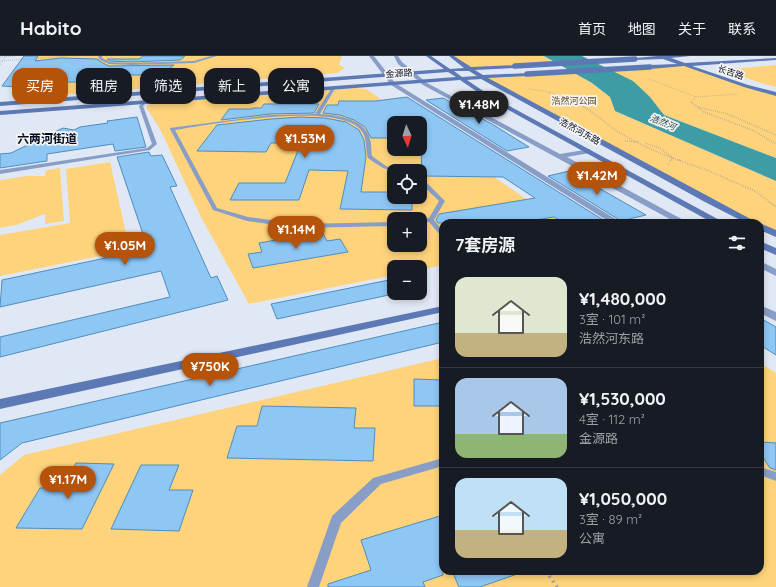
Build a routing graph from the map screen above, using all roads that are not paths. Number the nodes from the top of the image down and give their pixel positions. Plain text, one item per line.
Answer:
1 (100, 56) edge
2 (215, 56) edge
3 (370, 56) edge
4 (396, 56) edge
5 (428, 56) edge
6 (451, 56) edge
7 (674, 56) edge
8 (688, 56) edge
9 (661, 57) edge
10 (776, 59) edge
11 (695, 64) junction
12 (682, 65) junction
13 (469, 69) junction
14 (448, 70) junction
15 (412, 73) junction
16 (384, 74) junction
17 (482, 77) junction
18 (460, 78) junction
19 (422, 80) junction
20 (392, 83) junction
21 (334, 87) junction
22 (776, 91) edge
23 (776, 94) edge
24 (196, 98) edge
25 (140, 102) edge
26 (0, 104) edge
27 (143, 104) edge
28 (0, 113) edge
29 (317, 115) junction
30 (587, 151) junction
31 (560, 156) junction
32 (387, 168) edge
33 (0, 172) edge
34 (427, 186) edge
35 (611, 219) edge
36 (677, 219) edge
37 (713, 219) edge
38 (746, 219) edge
39 (427, 220) edge
40 (431, 220) junction
41 (387, 224) edge
42 (764, 228) edge
43 (439, 230) edge
44 (776, 234) edge
45 (776, 238) edge
46 (764, 242) edge
47 (764, 245) edge
48 (776, 252) edge
49 (764, 266) edge
50 (776, 273) edge
51 (439, 310) edge
52 (764, 310) edge
53 (776, 317) edge
54 (0, 404) edge
55 (439, 463) edge
56 (764, 472) edge
57 (776, 477) edge
58 (313, 587) edge

1 - 2 lane
3 - 16 street
4 - 15 street
5 - 14 main road, 浩然河东路
6 - 13 main road, 浩然河东路
7 - 8 main road, 金源路
7 - 9 main road, 金源路
7 - 11 main road, 长吉路
9 - 12 main road, 长吉路
9 - 13 main road, 金源路, bridge
10 - 11 main road, 金源路
11 - 12 main road, 金源路
11 - 22 main road, 长吉路
12 - 17 main road, 金源路, bridge
12 - 23 main road, 长吉路
13 - 14 main road, 金源路
13 - 17 main road, 浩然河东路
14 - 15 main road, 金源路
14 - 18 main road, 浩然河东路
15 - 16 main road, 金源路
15 - 19 street
16 - 20 street
16 - 26 main road, 金源路
17 - 18 main road, 金源路
17 - 38 main road, 浩然河东路
18 - 19 main road, 金源路
18 - 30 main road, 浩然河东路
19 - 20 main road, 金源路
19 - 31 street
20 - 21 main road, 金源路
20 - 35 street
21 - 24 main road, 金源路
21 - 29 lane
25 - 28 main road, 金源路
27 - 33 lane
29 - 32 lane
29 - 41 lane
30 - 31 street
30 - 37 main road, 浩然河东路
31 - 36 street
34 - 40 lane
39 - 40 lane
40 - 43 lane
42 - 44 main road
45 - 46 main road
47 - 48 main road
49 - 50 street
51 - 54 main road
52 - 53 street
55 - 58 lane
56 - 57 lane

